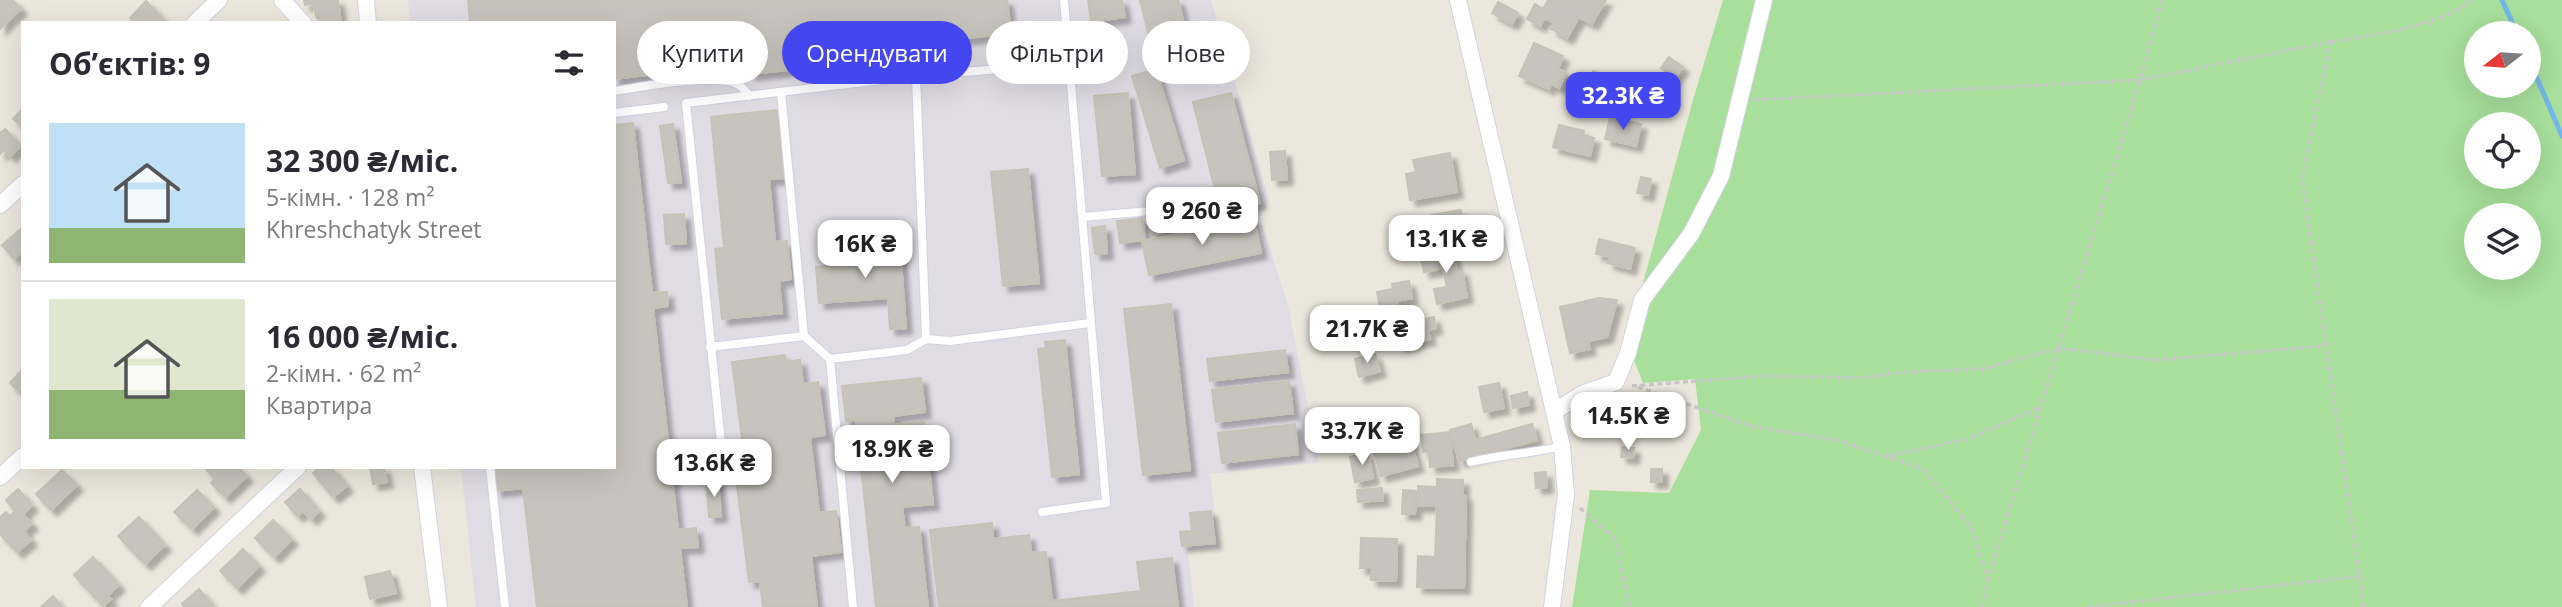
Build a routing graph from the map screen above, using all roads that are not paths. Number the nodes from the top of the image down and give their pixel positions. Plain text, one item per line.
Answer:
1 (219, 0) edge
2 (282, 0) edge
3 (366, 0) edge
4 (1064, 0) edge
5 (1458, 0) edge
6 (1764, 0) edge
7 (197, 21) edge
8 (301, 21) edge
9 (368, 21) edge
10 (1066, 21) edge
11 (848, 84) edge
12 (916, 84) edge
13 (1072, 84) edge
14 (616, 91) edge
15 (781, 92) junction
16 (749, 96) junction
17 (664, 107) dead end
18 (616, 113) edge
19 (21, 186) edge
20 (1183, 199) dead end
21 (0, 205) edge
22 (1082, 217) junction
23 (1090, 323) junction
24 (804, 336) junction
25 (926, 339) junction
26 (710, 346) junction
27 (830, 359) junction
28 (1555, 411) junction
29 (1562, 446) junction
30 (21, 458) edge
31 (1471, 461) dead end
32 (296, 469) edge
33 (422, 469) edge
34 (490, 469) edge
35 (0, 477) edge
36 (725, 481) dead end
37 (1042, 512) dead end
38 (149, 607) edge
39 (439, 607) edge
40 (505, 607) edge
41 (853, 607) edge
42 (1552, 607) edge

1 - 7 street
2 - 8 street
3 - 9 street
4 - 10 lane
5 - 28 street
6 - 28 street
11 - 15 lane
12 - 25 lane
13 - 22 lane
14 - 16 lane
15 - 16 lane
15 - 24 lane
16 - 26 lane
17 - 18 lane
19 - 21 street
20 - 22 lane
22 - 23 lane
23 - 25 lane
23 - 37 lane
24 - 26 lane
24 - 27 lane
25 - 27 lane
26 - 36 lane
27 - 41 lane
28 - 29 street
29 - 31 lane
29 - 42 street
30 - 35 street
32 - 38 street
33 - 39 street
34 - 40 lane

